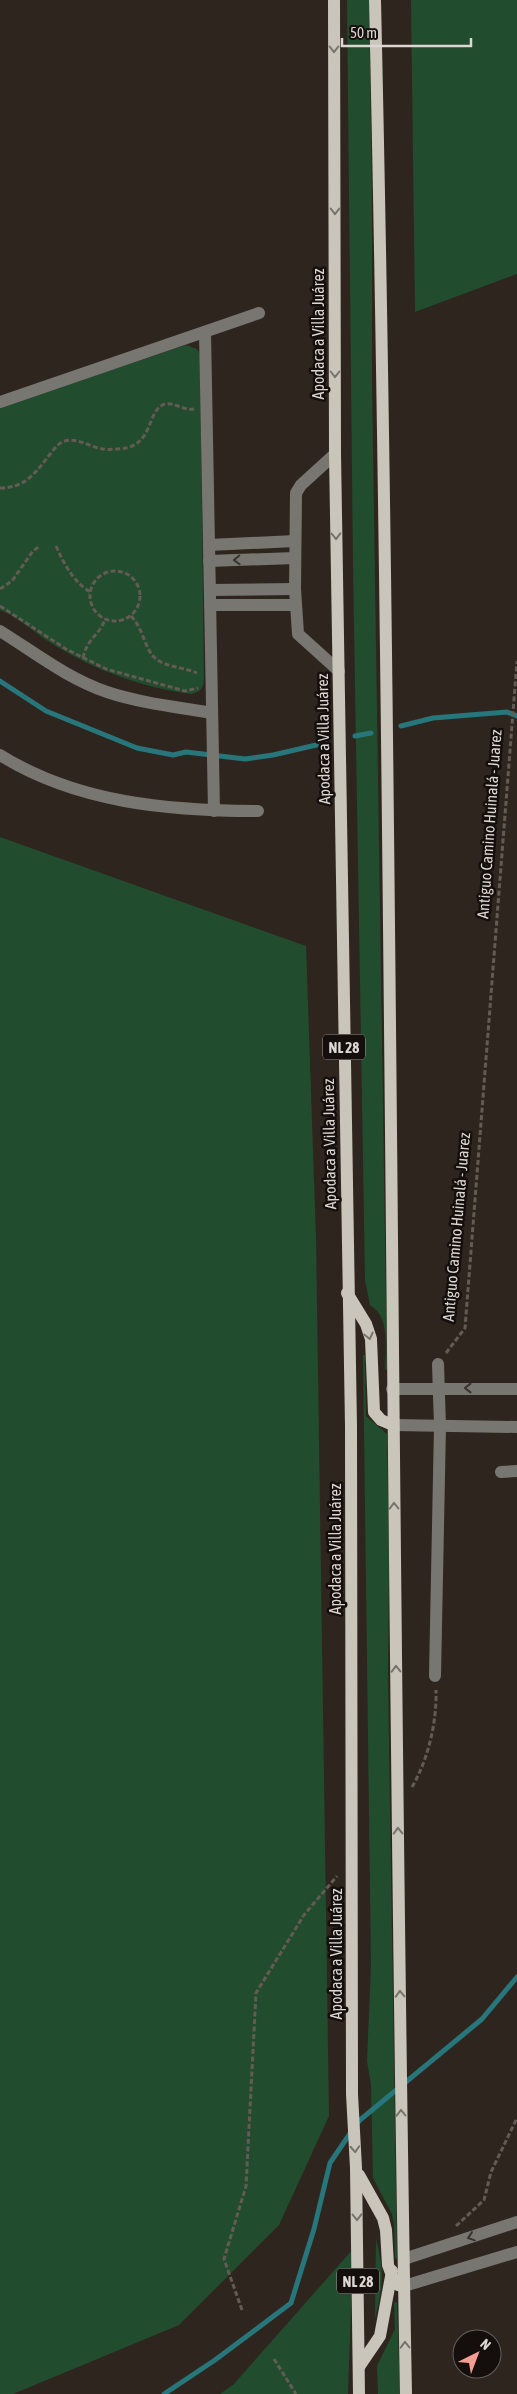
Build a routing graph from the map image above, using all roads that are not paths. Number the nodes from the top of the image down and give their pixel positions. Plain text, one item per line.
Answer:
1 (334, 0) edge
2 (375, 0) edge
3 (259, 313) dead end
4 (205, 332) junction
5 (0, 402) edge
6 (335, 454) junction
7 (295, 541) junction
8 (209, 545) junction
9 (295, 558) junction
10 (209, 560) junction
11 (295, 589) junction
12 (210, 590) junction
13 (210, 605) junction
14 (295, 605) junction
15 (0, 631) edge
16 (339, 671) junction
17 (212, 713) junction
18 (0, 755) edge
19 (214, 811) junction
20 (258, 811) dead end
21 (347, 1293) junction
22 (438, 1364) road end
23 (439, 1388) junction
24 (392, 1389) junction
25 (517, 1389) edge
26 (393, 1425) junction
27 (440, 1426) junction
28 (517, 1428) edge
29 (517, 1471) edge
30 (501, 1472) dead end
31 (435, 1676) road end
32 (356, 2168) junction
33 (517, 2222) edge
34 (517, 2252) edge
35 (404, 2259) junction
36 (391, 2274) junction
37 (404, 2286) junction
38 (359, 2366) junction
39 (358, 2394) edge
40 (406, 2394) edge

1 -> 6 main road, Apodaca a Villa Juárez / NL 28
2 - 24 main road, NL 28
3 - 4 street
4 - 5 street
4 - 8 street
6 - 7 street
6 -> 16 main road, Apodaca a Villa Juárez / NL 28
7 - 8 street
7 - 9 street
8 - 10 street
9 -> 10 street
9 - 11 street
10 - 12 street
11 - 12 street
11 - 14 street
12 - 13 street
13 - 14 street
13 - 17 street
14 - 16 street
15 - 17 street
16 - 21 main road, Apodaca a Villa Juárez / NL 28
17 - 19 street
18 - 19 street
19 - 20 street
21 -> 26 main road
21 -> 32 main road, Apodaca a Villa Juárez / NL 28
22 - 23 street
23 - 24 street
25 -> 23 street
23 - 27 street
24 - 26 main road, NL 28
26 - 27 street
35 -> 26 main road, NL 28
27 - 28 street
27 - 31 street
29 - 30 street
32 - 36 main road
32 -> 38 main road, NL 28
33 -> 35 street
34 - 37 street
35 - 36 main road
35 - 37 main road, NL 28
36 - 37 main road
36 - 38 main road
40 -> 37 main road, NL 28
38 - 39 main road, NL 28

